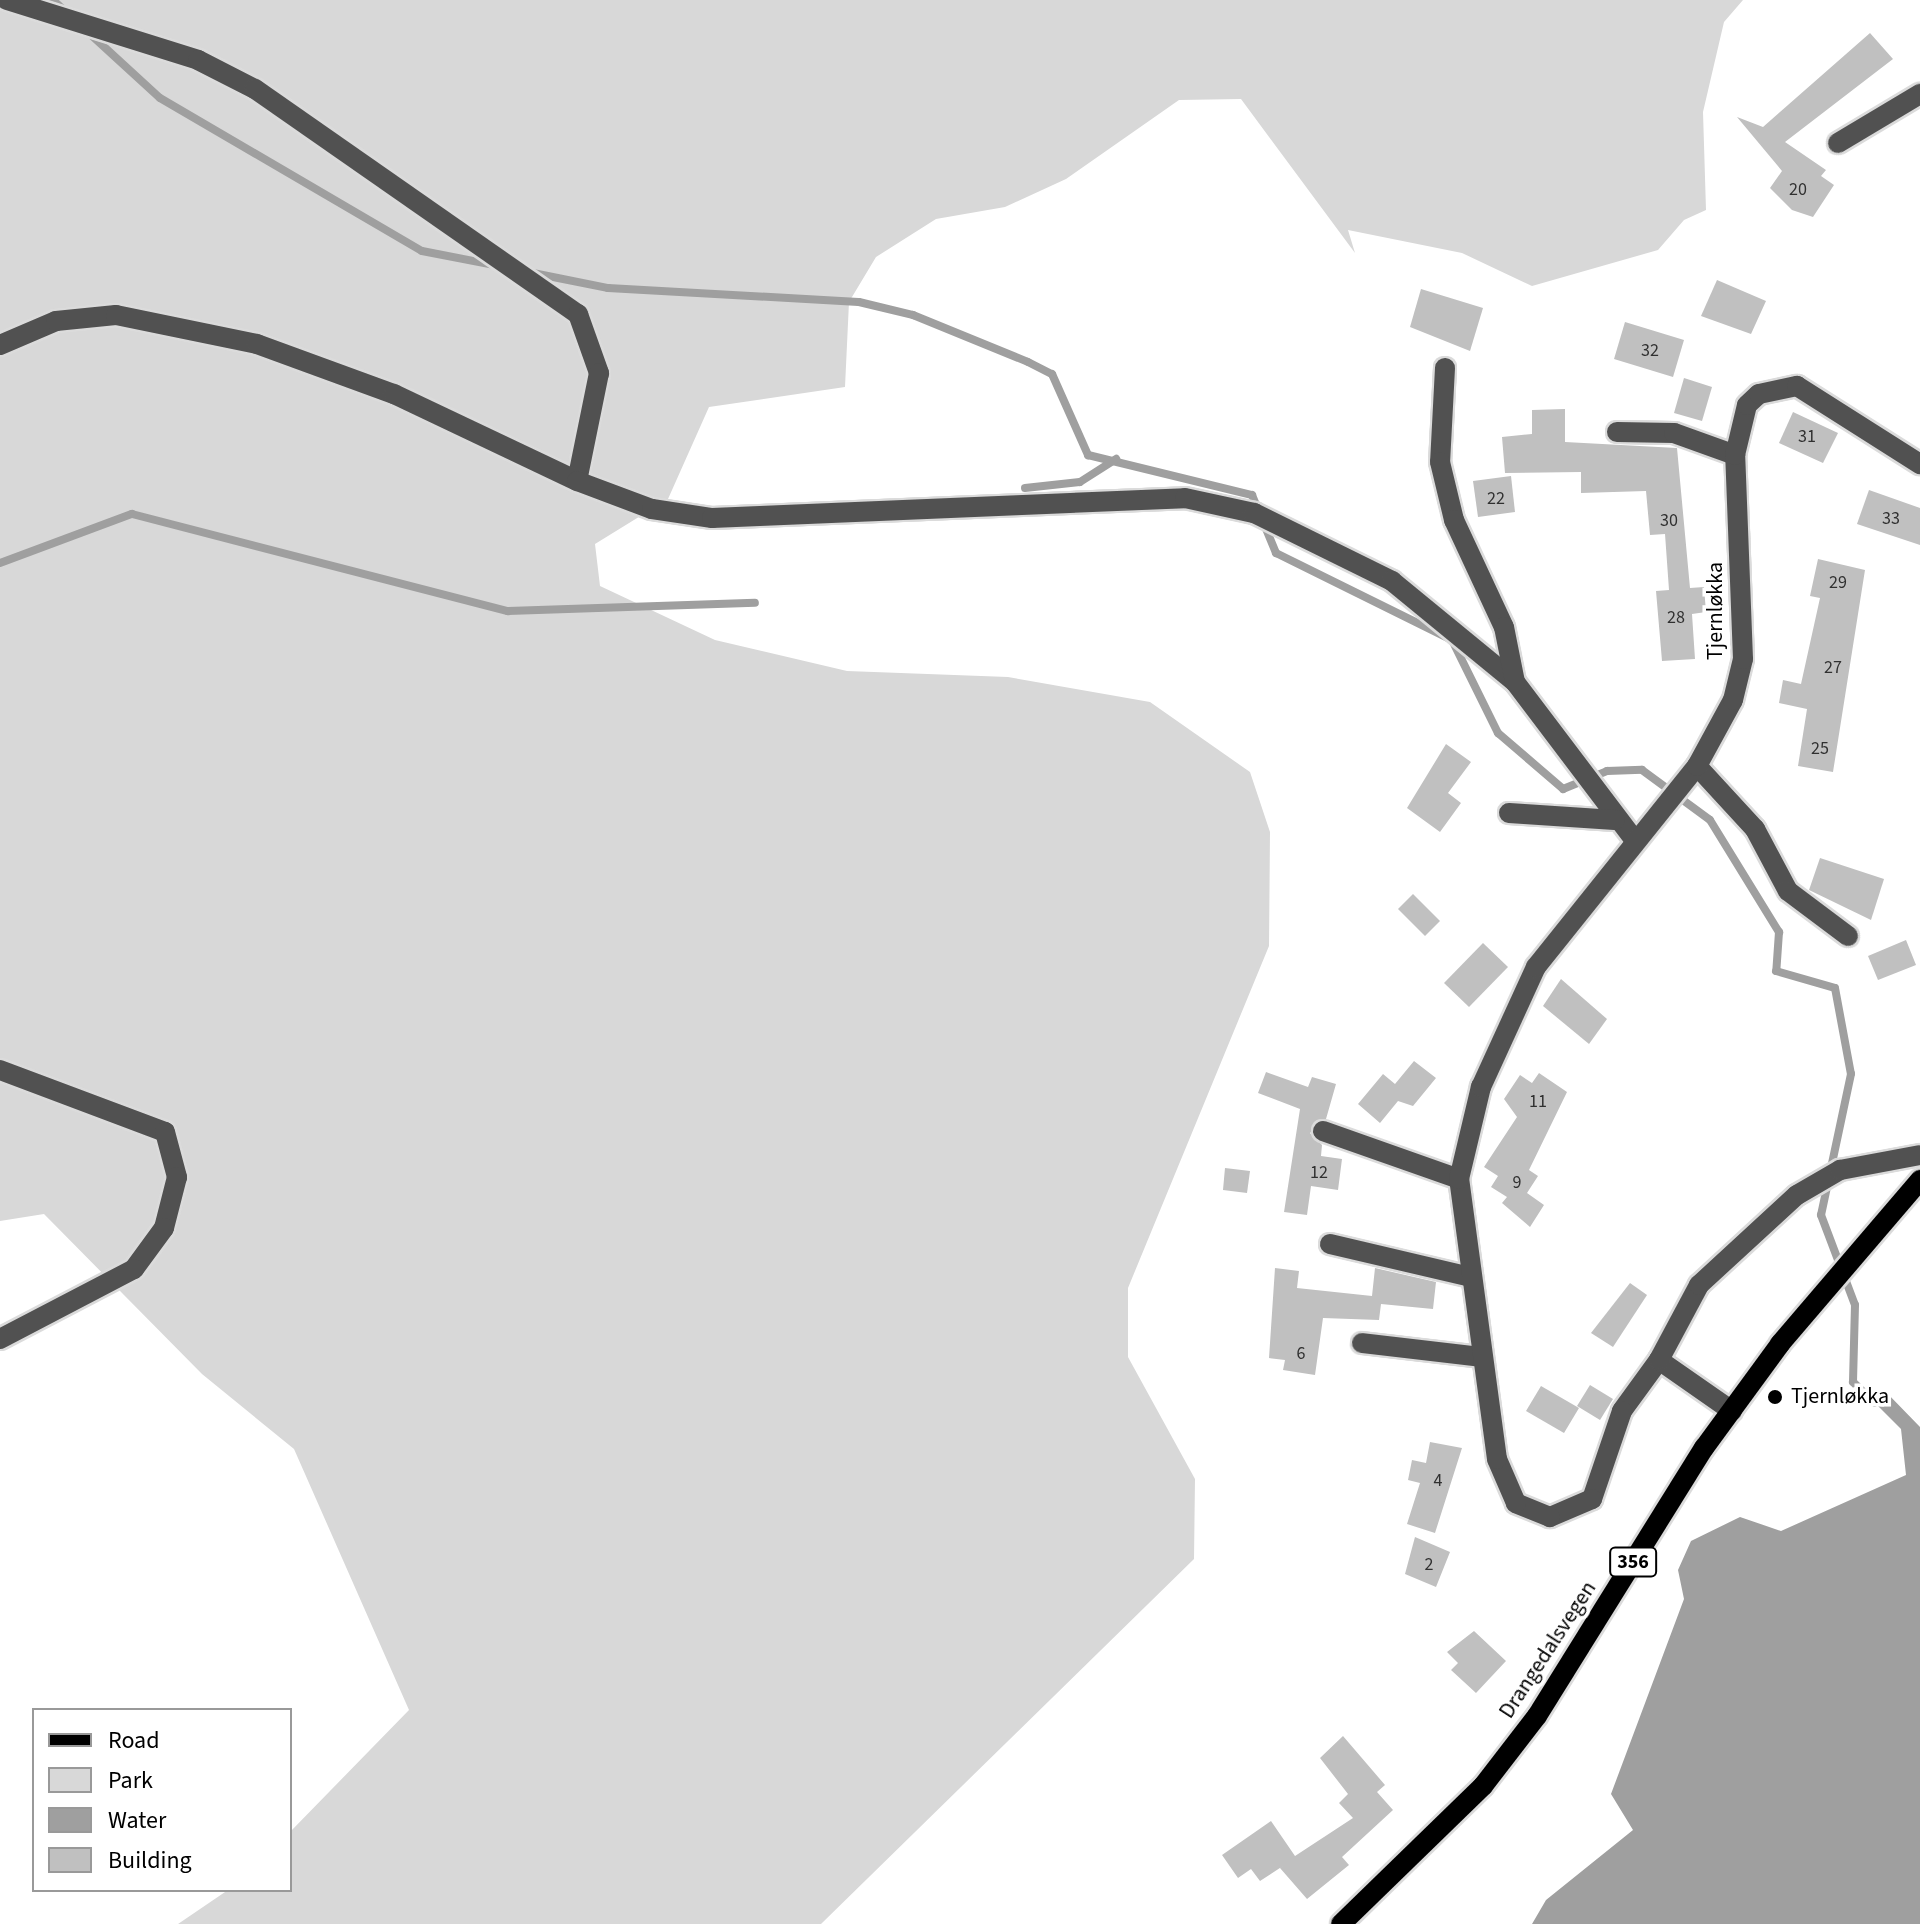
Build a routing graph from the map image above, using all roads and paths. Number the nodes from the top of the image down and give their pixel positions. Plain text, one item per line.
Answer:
1 (7, 0) edge
2 (1920, 94) edge
3 (1838, 143) dead end
4 (0, 345) edge
5 (1445, 368) dead end
6 (1617, 432) dead end
7 (1735, 455) junction
8 (1920, 464) edge
9 (577, 481) junction
10 (1515, 682) junction
11 (1697, 766) junction
12 (1509, 813) dead end
13 (1615, 820) junction
14 (1633, 838) junction
15 (1848, 936) dead end
16 (0, 1070) edge
17 (1323, 1131) dead end
18 (1920, 1155) edge
19 (1459, 1179) junction
20 (1916, 1184) edge
21 (1330, 1244) dead end
22 (1471, 1277) junction
23 (0, 1339) edge
24 (1362, 1343) dead end
25 (1481, 1357) junction
26 (1659, 1360) junction
27 (1732, 1411) junction
28 (1341, 1924) edge

1 - 9 street
2 - 3 street
4 - 9 street
5 - 10 street
6 - 7 street
7 - 8 street, Tjernløkka
7 - 11 street, Tjernløkka
9 - 10 street
10 - 13 street
11 - 14 street, Tjernløkka
11 - 15 street
12 - 13 street
13 - 14 street
14 - 19 street, Tjernløkka
16 - 23 street
17 - 19 street
18 - 26 street, Tjernløkka
19 - 22 street, Tjernløkka
20 - 27 main road, Drangedalsvegen / 356
21 - 22 street
22 - 25 street, Tjernløkka
24 - 25 street
25 - 26 street, Tjernløkka
26 - 27 street
27 - 28 main road, Drangedalsvegen / 356

